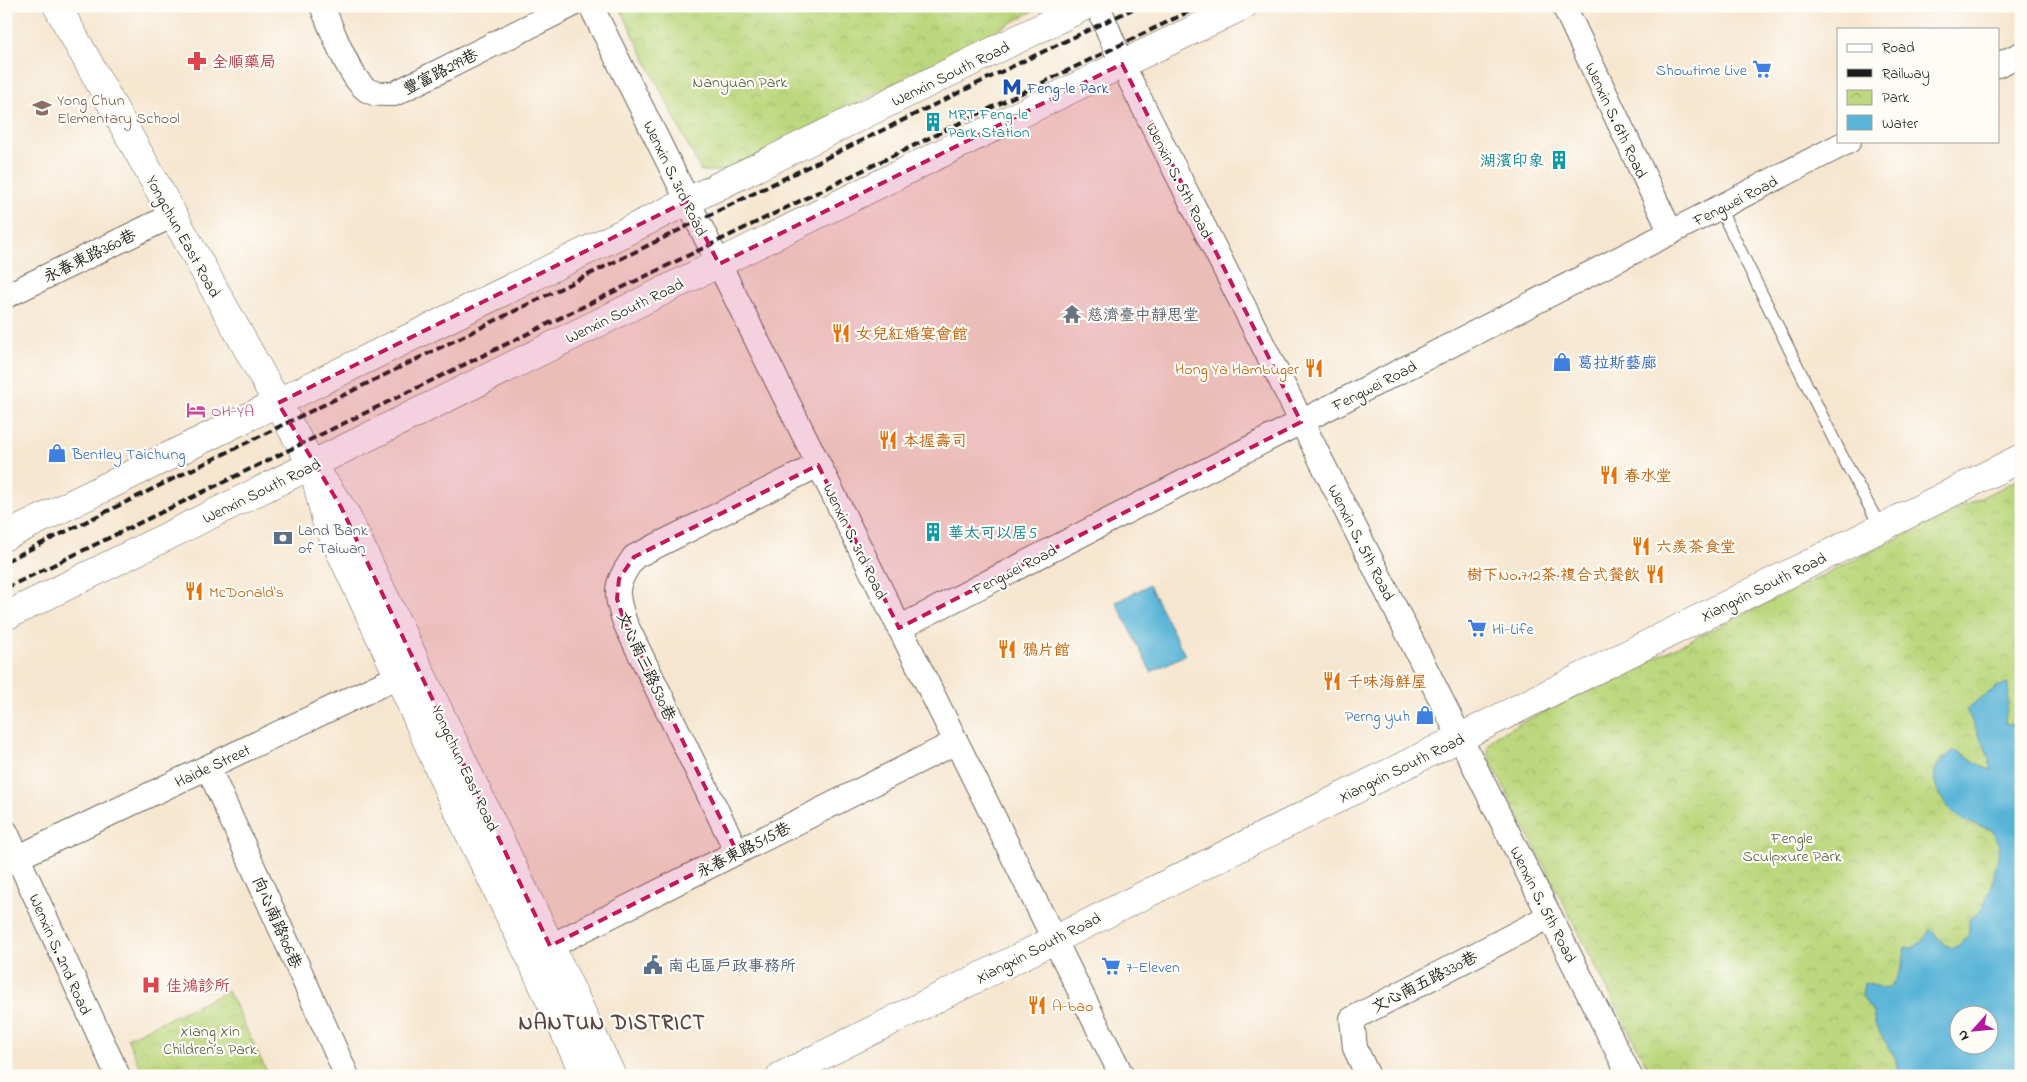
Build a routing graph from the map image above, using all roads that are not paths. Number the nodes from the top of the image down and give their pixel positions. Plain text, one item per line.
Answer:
1 (57, 6) edge
2 (322, 6) edge
3 (570, 6) edge
4 (591, 6) edge
5 (1085, 6) edge
6 (1098, 6) edge
7 (1243, 6) edge
8 (1564, 6) edge
9 (2021, 54) edge
10 (1122, 64) junction
11 (2000, 64) edge
12 (1847, 142) edge
13 (688, 201) junction
14 (1719, 207) junction
15 (172, 214) junction
16 (1670, 233) junction
17 (718, 264) junction
18 (6, 296) edge
19 (278, 403) junction
20 (1302, 422) junction
21 (2021, 458) edge
22 (312, 465) junction
23 (818, 465) junction
24 (1881, 528) junction
25 (6, 536) edge
26 (6, 616) edge
27 (899, 628) junction
28 (408, 672) junction
29 (1460, 737) junction
30 (956, 742) junction
31 (208, 767) junction
32 (6, 832) edge
33 (737, 852) junction
34 (12, 860) edge
35 (1550, 916) junction
36 (1054, 939) junction
37 (540, 952) junction
38 (118, 1076) edge
39 (347, 1076) edge
40 (585, 1076) edge
41 (612, 1076) edge
42 (781, 1076) edge
43 (1122, 1076) edge
44 (1368, 1076) edge
45 (1630, 1076) edge

1 - 15 street, Yongchun East Road
2 - 3 street, 豐富路299巷
4 - 13 street, Wenxin S. 3rd Road
5 - 13 street, Wenxin South Road
6 - 10 street, Wenxin S. 5th Road
7 - 10 street, Wenxin South Road
8 - 16 street, Wenxin S. 6th Road
9 - 11 street
10 - 17 street, Wenxin South Road
10 - 20 street, Wenxin S. 5th Road
12 - 14 street, Fengwei Road
13 - 17 street, Wenxin S. 3rd Road
13 - 19 street, Wenxin South Road
14 - 16 street, Fengwei Road
14 - 24 lane
15 - 18 street, 永春東路360巷
15 - 19 street, Yongchun East Road
16 - 20 street, Fengwei Road
17 - 22 street, Wenxin South Road
17 - 23 street, Wenxin S. 3rd Road
19 - 22 street, Yongchun East Road
19 - 25 street, Wenxin South Road
20 - 27 street, Fengwei Road
20 - 29 street, Wenxin S. 5th Road
21 - 24 street, Xiangxin South Road
22 - 26 street, Wenxin South Road
22 - 28 street, Yongchun East Road
23 - 27 street, Wenxin S. 3rd Road
23 - 33 street, 文心南三路530巷
24 - 29 street, Xiangxin South Road
27 - 30 street, Wenxin S. 3rd Road
28 - 31 street, Haide Street
28 - 37 street, Yongchun East Road
29 - 35 street, Wenxin S. 5th Road
29 - 36 street, Xiangxin South Road
30 - 33 street, 永春東路515巷
30 - 36 street, Wenxin S. 3rd Road
31 - 34 street, Haide Street
31 - 39 street, 向心南路906巷
32 - 34 street, Wenxin S. 2nd Road
33 - 37 street, 永春東路515巷
34 - 38 street, Wenxin S. 2nd Road
35 - 44 street, 文心南五路330巷
35 - 45 street, Wenxin S. 5th Road
36 - 42 street, Xiangxin South Road
36 - 43 street, Wenxin S. 3rd Road
37 - 40 street, Yongchun East Road
37 - 41 street, Yongchun East Road

